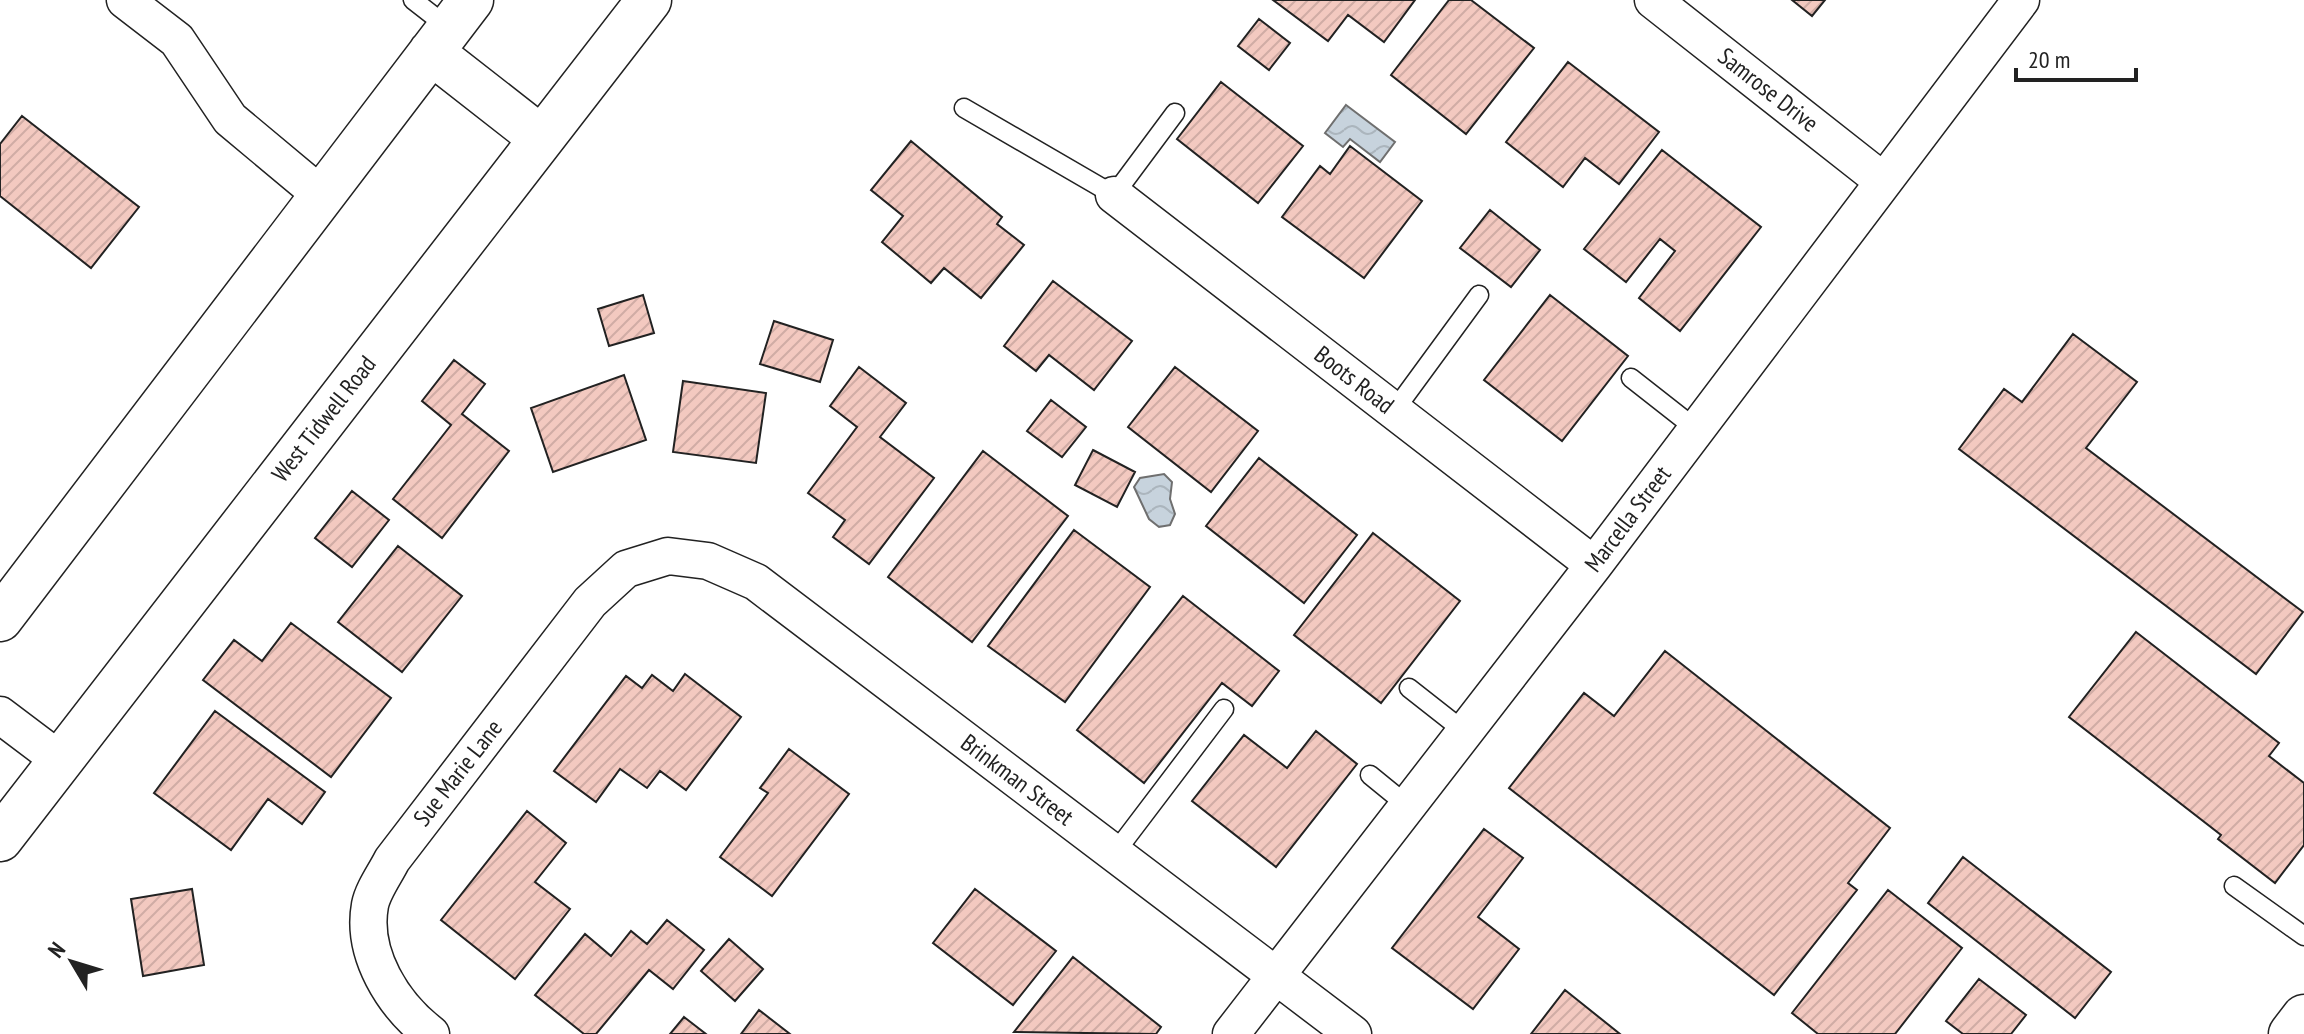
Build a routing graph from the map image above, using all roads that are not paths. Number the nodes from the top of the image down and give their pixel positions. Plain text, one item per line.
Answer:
1 (125, 0) edge
2 (413, 0) edge
3 (649, 0) edge
4 (1653, 0) edge
5 (2021, 0) edge
6 (450, 26) edge
7 (964, 108) dead end
8 (1175, 113) dead end
9 (541, 138) junction
10 (1883, 181) junction
11 (321, 195) junction
12 (1114, 195) junction
13 (1479, 295) dead end
14 (1631, 378) dead end
15 (1394, 411) junction
16 (1696, 429) junction
17 (668, 556) joint
18 (1594, 565) junction
19 (0, 619) edge
20 (1409, 688) dead end
21 (1224, 709) dead end
22 (0, 715) edge
23 (1465, 732) junction
24 (61, 761) junction
25 (1370, 775) dead end
26 (1408, 806) junction
27 (0, 839) edge
28 (1114, 854) junction
29 (2234, 886) dead end
30 (2304, 936) edge
31 (1277, 976) junction
32 (2304, 1017) edge
33 (431, 1034) edge
34 (1231, 1034) edge
35 (1353, 1034) edge
36 (2291, 1034) edge

1 - 11 street
2 - 6 lane
3 - 9 main road, West Tidwell Road
4 - 10 street, Samrose Drive
5 - 10 street, Marcella Street
6 - 9 main road
6 - 11 main road
7 - 12 lane
8 - 12 lane
9 - 24 main road, West Tidwell Road
10 - 16 street, Marcella Street
11 - 19 main road
12 - 15 street, Boots Road
13 - 15 lane
14 - 16 lane
15 - 18 street, Boots Road
16 - 18 street, Marcella Street
17 - 28 street, Brinkman Street
17 - 33 street, Sue Marie Lane
18 - 23 street, Marcella Street
20 - 23 lane
21 - 28 lane
22 - 24 street
23 - 26 street, Marcella Street
24 - 27 main road, West Tidwell Road
25 - 26 lane
26 - 31 street, Marcella Street
28 - 31 street, Brinkman Street
29 - 30 lane
31 - 34 street, Marcella Street
31 - 35 street, Brinkman Street
32 - 36 main road

